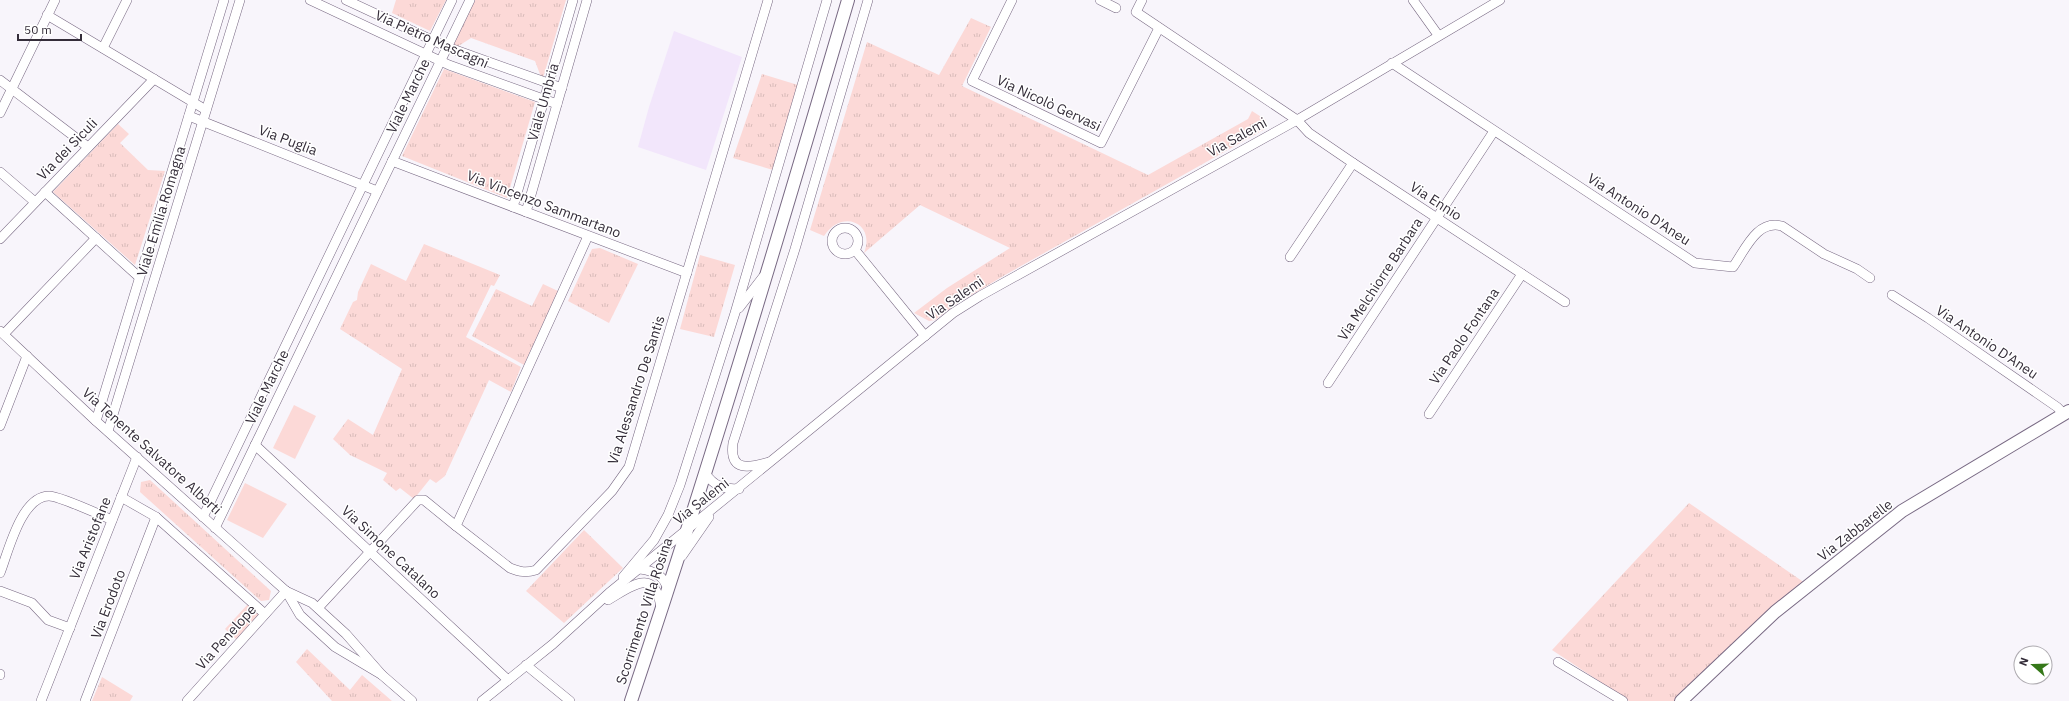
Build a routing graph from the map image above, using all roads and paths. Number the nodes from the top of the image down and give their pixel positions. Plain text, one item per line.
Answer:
1 (55, 0) edge
2 (127, 0) edge
3 (224, 0) edge
4 (240, 0) edge
5 (310, 0) edge
6 (346, 0) edge
7 (452, 0) edge
8 (470, 0) edge
9 (573, 0) edge
10 (587, 0) edge
11 (768, 0) edge
12 (827, 0) edge
13 (848, 0) edge
14 (868, 0) edge
15 (1012, 0) edge
16 (1100, 0) edge
17 (1142, 0) edge
18 (1413, 0) edge
19 (1500, 0) edge
20 (1116, 8) dead end
21 (47, 15) junction
22 (1159, 28) junction
23 (1438, 35) junction
24 (433, 40) junction
25 (447, 47) junction
26 (103, 48) junction
27 (427, 54) junction
28 (440, 60) junction
29 (1392, 63) junction
30 (154, 79) junction
31 (0, 80) edge
32 (549, 84) junction
33 (562, 88) junction
34 (12, 89) junction
35 (544, 99) junction
36 (193, 102) junction
37 (557, 104) junction
38 (206, 110) junction
39 (0, 113) edge
40 (189, 116) junction
41 (1296, 120) junction
42 (203, 122) junction
43 (1494, 131) junction
44 (88, 147) junction
45 (392, 161) junction
46 (1353, 163) junction
47 (0, 172) edge
48 (363, 184) junction
49 (377, 191) junction
50 (45, 192) junction
51 (36, 202) junction
52 (513, 207) junction
53 (526, 212) junction
54 (1437, 218) junction
55 (588, 236) junction
56 (96, 238) junction
57 (0, 239) edge
58 (336, 240) junction
59 (350, 247) junction
60 (855, 250) dead end
61 (331, 253) junction
62 (1290, 257) dead end
63 (344, 259) junction
64 (769, 269) junction
65 (687, 273) junction
66 (1522, 274) junction
67 (139, 277) junction
68 (1870, 278) dead end
69 (1892, 296) dead end
70 (1564, 302) dead end
71 (735, 313) junction
72 (2, 333) edge
73 (925, 336) junction
74 (27, 356) junction
75 (276, 366) junction
76 (290, 372) junction
77 (1328, 383) dead end
78 (2067, 412) edge
79 (1429, 414) dead end
80 (96, 420) junction
81 (0, 426) edge
82 (108, 431) junction
83 (255, 445) junction
84 (137, 457) junction
85 (773, 462) junction
86 (705, 473) junction
87 (739, 489) junction
88 (121, 497) junction
89 (720, 504) junction
90 (203, 516) junction
91 (156, 517) junction
92 (112, 520) junction
93 (456, 526) junction
94 (215, 528) junction
95 (686, 531) junction
96 (370, 552) junction
97 (640, 569) junction
98 (0, 573) edge
99 (672, 577) junction
100 (668, 589) junction
101 (0, 591) edge
102 (286, 591) junction
103 (609, 593) junction
104 (318, 608) junction
105 (593, 609) junction
106 (661, 611) junction
107 (265, 614) junction
108 (70, 628) junction
109 (1558, 662) dead end
110 (526, 665) junction
111 (382, 675) junction
112 (508, 680) junction
113 (41, 701) edge
114 (85, 701) edge
115 (187, 701) edge
116 (412, 701) edge
117 (482, 701) edge
118 (570, 701) edge
119 (631, 701) edge
120 (1624, 701) edge
121 (1681, 701) edge

1 - 21 street
2 - 26 street
3 - 36 street, Viale Emilia Romagna
4 - 38 street, Viale Emilia Romagna
5 - 27 street, Via Pietro Mascagni
6 - 24 street, Via Pietro Mascagni
7 - 24 street, Viale Marche
8 - 25 street, Viale Marche
9 - 32 street, Viale Umbria
10 - 33 street, Viale Umbria
11 - 65 street, Via Alessandro De Santis
12 - 71 street
13 - 64 main road, Scorrimento Villa Rosina
14 - 85 street
15 - 22 street, Via Nicolò Gervasi
16 - 20 street
17 - 22 street, Via Ennio
18 - 23 street
19 - 23 street, Via Salemi
21 - 26 street
21 - 34 street
22 - 41 street, Via Ennio
23 - 29 street, Via Salemi
24 - 25 street, Via Pietro Mascagni
24 - 27 street, Viale Marche
25 - 28 street, Viale Marche
25 - 32 street, Via Pietro Mascagni
26 - 30 street
27 - 28 street, Via Pietro Mascagni
27 - 48 street, Viale Marche
28 - 35 street, Via Pietro Mascagni
28 - 45 street, Viale Marche
29 - 41 street, Via Salemi
29 - 43 street, Via Antonio D'Aneu
30 - 36 street
30 - 44 street, Via dei Siculi
31 - 34 street
32 - 33 street, Via Pietro Mascagni
32 - 35 street, Viale Umbria
33 - 37 street, Viale Umbria
34 - 39 street
34 - 44 street
35 - 37 street, Via Pietro Mascagni
35 - 52 street, Viale Umbria
36 - 38 street
36 - 40 street, Viale Emilia Romagna
37 - 53 street, Viale Umbria
38 - 42 street, Viale Emilia Romagna
40 - 42 street, Via Puglia
40 - 67 street, Viale Emilia Romagna
41 - 46 street, Via Ennio
41 - 73 street, Via Salemi
42 - 48 street, Via Puglia
42 - 82 street, Viale Emilia Romagna
43 - 54 street, Via Melchiorre Barbara
43 - 68 street, Via Antonio D'Aneu
44 - 50 street, Via dei Siculi
45 - 49 street, Viale Marche
45 - 52 street, Via Vincenzo Sammartano
46 - 54 street, Via Ennio
46 - 62 street
47 - 51 street
48 - 49 street, Via Puglia
48 - 58 street, Viale Marche
49 - 59 street, Viale Marche
50 - 51 street, Via dei Siculi
50 - 56 street
51 - 57 street, Via dei Siculi
52 - 53 street, Via Vincenzo Sammartano
53 - 55 street, Via Vincenzo Sammartano
54 - 66 street, Via Ennio
54 - 77 street, Via Melchiorre Barbara
55 - 65 street, Via Vincenzo Sammartano
55 - 93 street
56 - 67 street
56 - 72 street
58 - 59 street
58 - 61 street, Viale Marche
59 - 63 street, Viale Marche
60 - 73 street
61 - 63 street
61 - 75 street, Viale Marche
63 - 76 street, Viale Marche
64 - 71 street
64 - 86 main road, Scorrimento Villa Rosina
65 - 93 street, Via Alessandro De Santis
66 - 70 street, Via Ennio
66 - 79 street, Via Paolo Fontana
67 - 80 street, Viale Emilia Romagna
69 - 78 street, Via Antonio D'Aneu
71 - 103 street
72 - 74 street, Via Tenente Salvatore Alberti
73 - 85 street, Via Salemi
74 - 80 street, Via Tenente Salvatore Alberti
74 - 81 street
75 - 76 street
75 - 90 street, Viale Marche
76 - 83 street, Viale Marche
78 - 121 main road, Via Zabbarelle
80 - 82 street, Via Tenente Salvatore Alberti
82 - 84 street, Via Tenente Salvatore Alberti
83 - 94 street, Viale Marche
83 - 96 street, Via Simone Catalano
84 - 88 street, Via Aristofane
84 - 90 street, Via Tenente Salvatore Alberti
85 - 87 street, Via Salemi
86 - 87 street
86 - 95 main road, Scorrimento Villa Rosina
87 - 89 street, Via Salemi
88 - 91 street
88 - 92 street, Via Aristofane
89 - 95 street, Via Salemi
89 - 99 street
90 - 94 street, Via Tenente Salvatore Alberti
91 - 107 street
91 - 114 street, Via Erodoto
92 - 98 street
92 - 108 street, Via Aristofane
93 - 96 street, Via Alessandro De Santis
94 - 102 street, Via Tenente Salvatore Alberti
95 - 97 street, Via Salemi
95 - 99 main road, Scorrimento Villa Rosina
96 - 104 street, Via Alessandro De Santis
96 - 112 street, Via Simone Catalano
97 - 100 street
97 - 103 street, Via Salemi
99 - 100 main road, Scorrimento Villa Rosina
100 - 106 main road, Scorrimento Villa Rosina
101 - 108 street
102 - 104 street, Via Tenente Salvatore Alberti
102 - 107 street, Via Penelope
102 - 111 street, Via Tenente Salvatore Alberti
103 - 105 street, Via Salemi
104 - 111 street, Via Tenente Salvatore Alberti
105 - 106 street
105 - 110 street, Via Salemi
106 - 119 main road, Scorrimento Villa Rosina
107 - 115 street, Via Penelope
108 - 113 street, Via Aristofane
109 - 120 street
110 - 112 street, Via Salemi
110 - 118 street
111 - 116 street, Via Tenente Salvatore Alberti
112 - 117 street, Via Salemi

